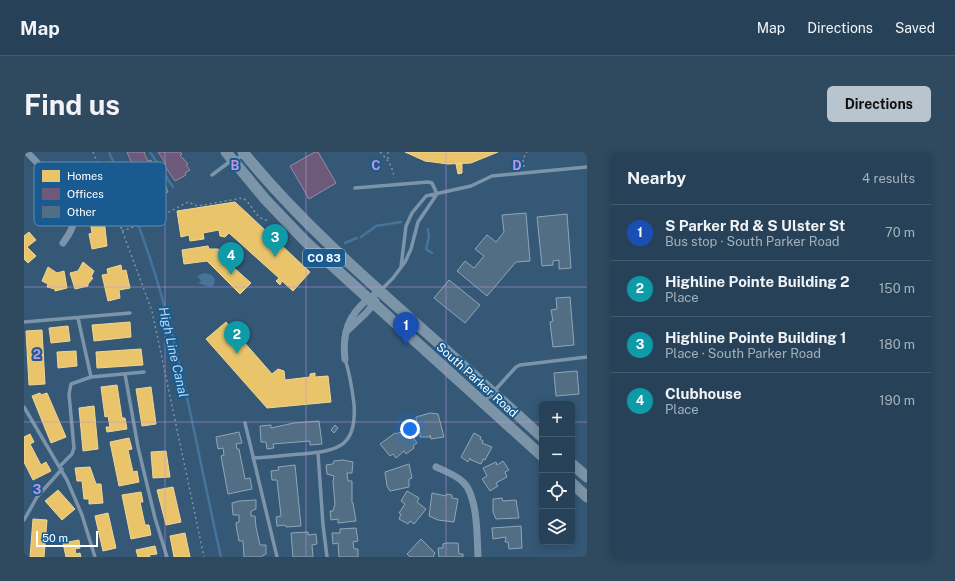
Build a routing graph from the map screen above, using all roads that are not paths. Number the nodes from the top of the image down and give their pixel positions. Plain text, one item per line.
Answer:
1 (27, 152) edge
2 (246, 155) edge
3 (229, 156) edge
4 (36, 162) edge
5 (587, 167) edge
6 (212, 175) dead end
7 (355, 188) dead end
8 (437, 194) junction
9 (72, 226) edge
10 (63, 243) dead end
11 (401, 267) junction
12 (380, 291) junction
13 (371, 301) junction
14 (130, 313) dead end
15 (78, 318) junction
16 (24, 322) edge
17 (587, 357) edge
18 (345, 359) joint
19 (144, 372) dead end
20 (125, 374) junction
21 (90, 377) junction
22 (493, 393) junction
23 (484, 403) junction
24 (24, 407) edge
25 (245, 423) dead end
26 (539, 434) edge
27 (318, 453) junction
28 (539, 453) edge
29 (253, 458) junction
30 (575, 466) edge
31 (436, 467) dead end
32 (61, 468) junction
33 (586, 475) edge
34 (575, 486) edge
35 (587, 497) edge
36 (24, 520) edge
37 (95, 557) edge
38 (167, 557) edge
39 (277, 557) edge
40 (327, 557) edge
41 (478, 557) edge

1 - 4 street
2 - 3 lane
2 - 12 main road, South Parker Road / CO 83
3 - 6 lane
3 - 13 main road, South Parker Road / CO 83
5 - 8 lane
7 - 8 lane
8 - 11 lane
8 - 11 lane
9 - 10 street
11 - 12 lane
12 - 13 street
12 - 22 main road, South Parker Road / CO 83
13 - 18 street
13 - 23 main road, South Parker Road / CO 83
14 - 15 lane
15 - 16 lane
15 - 21 lane
17 - 22 lane
18 - 27 lane
19 - 20 lane
20 - 21 lane
20 - 38 lane
21 - 32 lane
22 - 23 lane
22 - 26 main road, South Parker Road / CO 83
23 - 28 main road, South Parker Road / CO 83
24 - 32 lane
25 - 29 lane
27 - 29 lane
27 - 40 lane
29 - 39 lane
30 - 33 main road
31 - 41 street
32 - 36 lane
32 - 37 lane
34 - 35 main road

